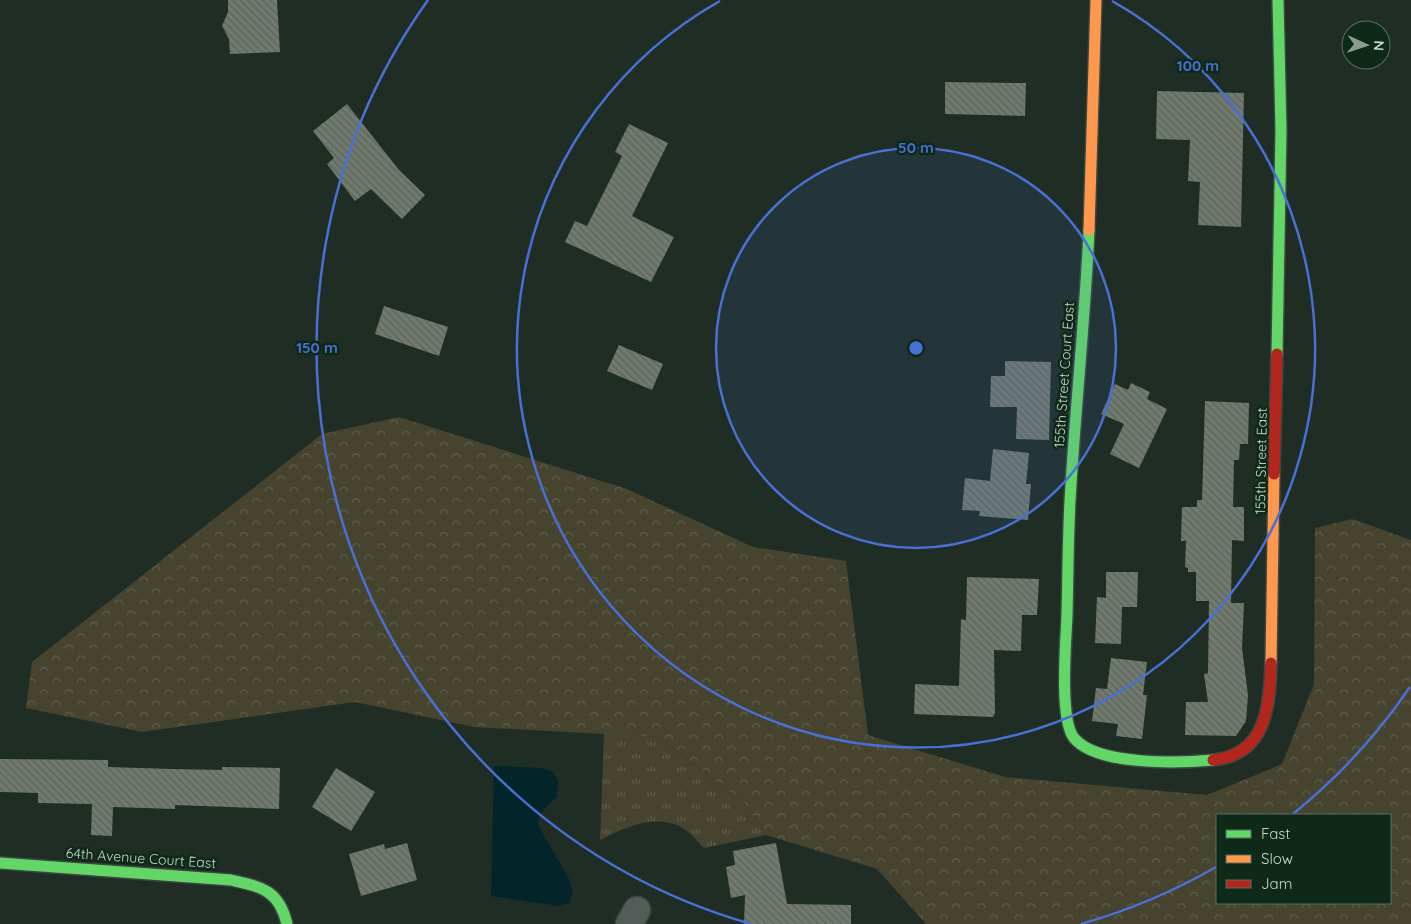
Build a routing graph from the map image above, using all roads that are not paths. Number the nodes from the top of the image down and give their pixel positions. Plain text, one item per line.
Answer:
1 (1096, 0) edge
2 (1278, 0) edge
3 (1084, 747) joint
4 (0, 863) edge
5 (288, 924) edge

1 - 3 street, 155th Street Court East
2 - 3 street, 155th Street East
4 - 5 street, 64th Avenue Court East

